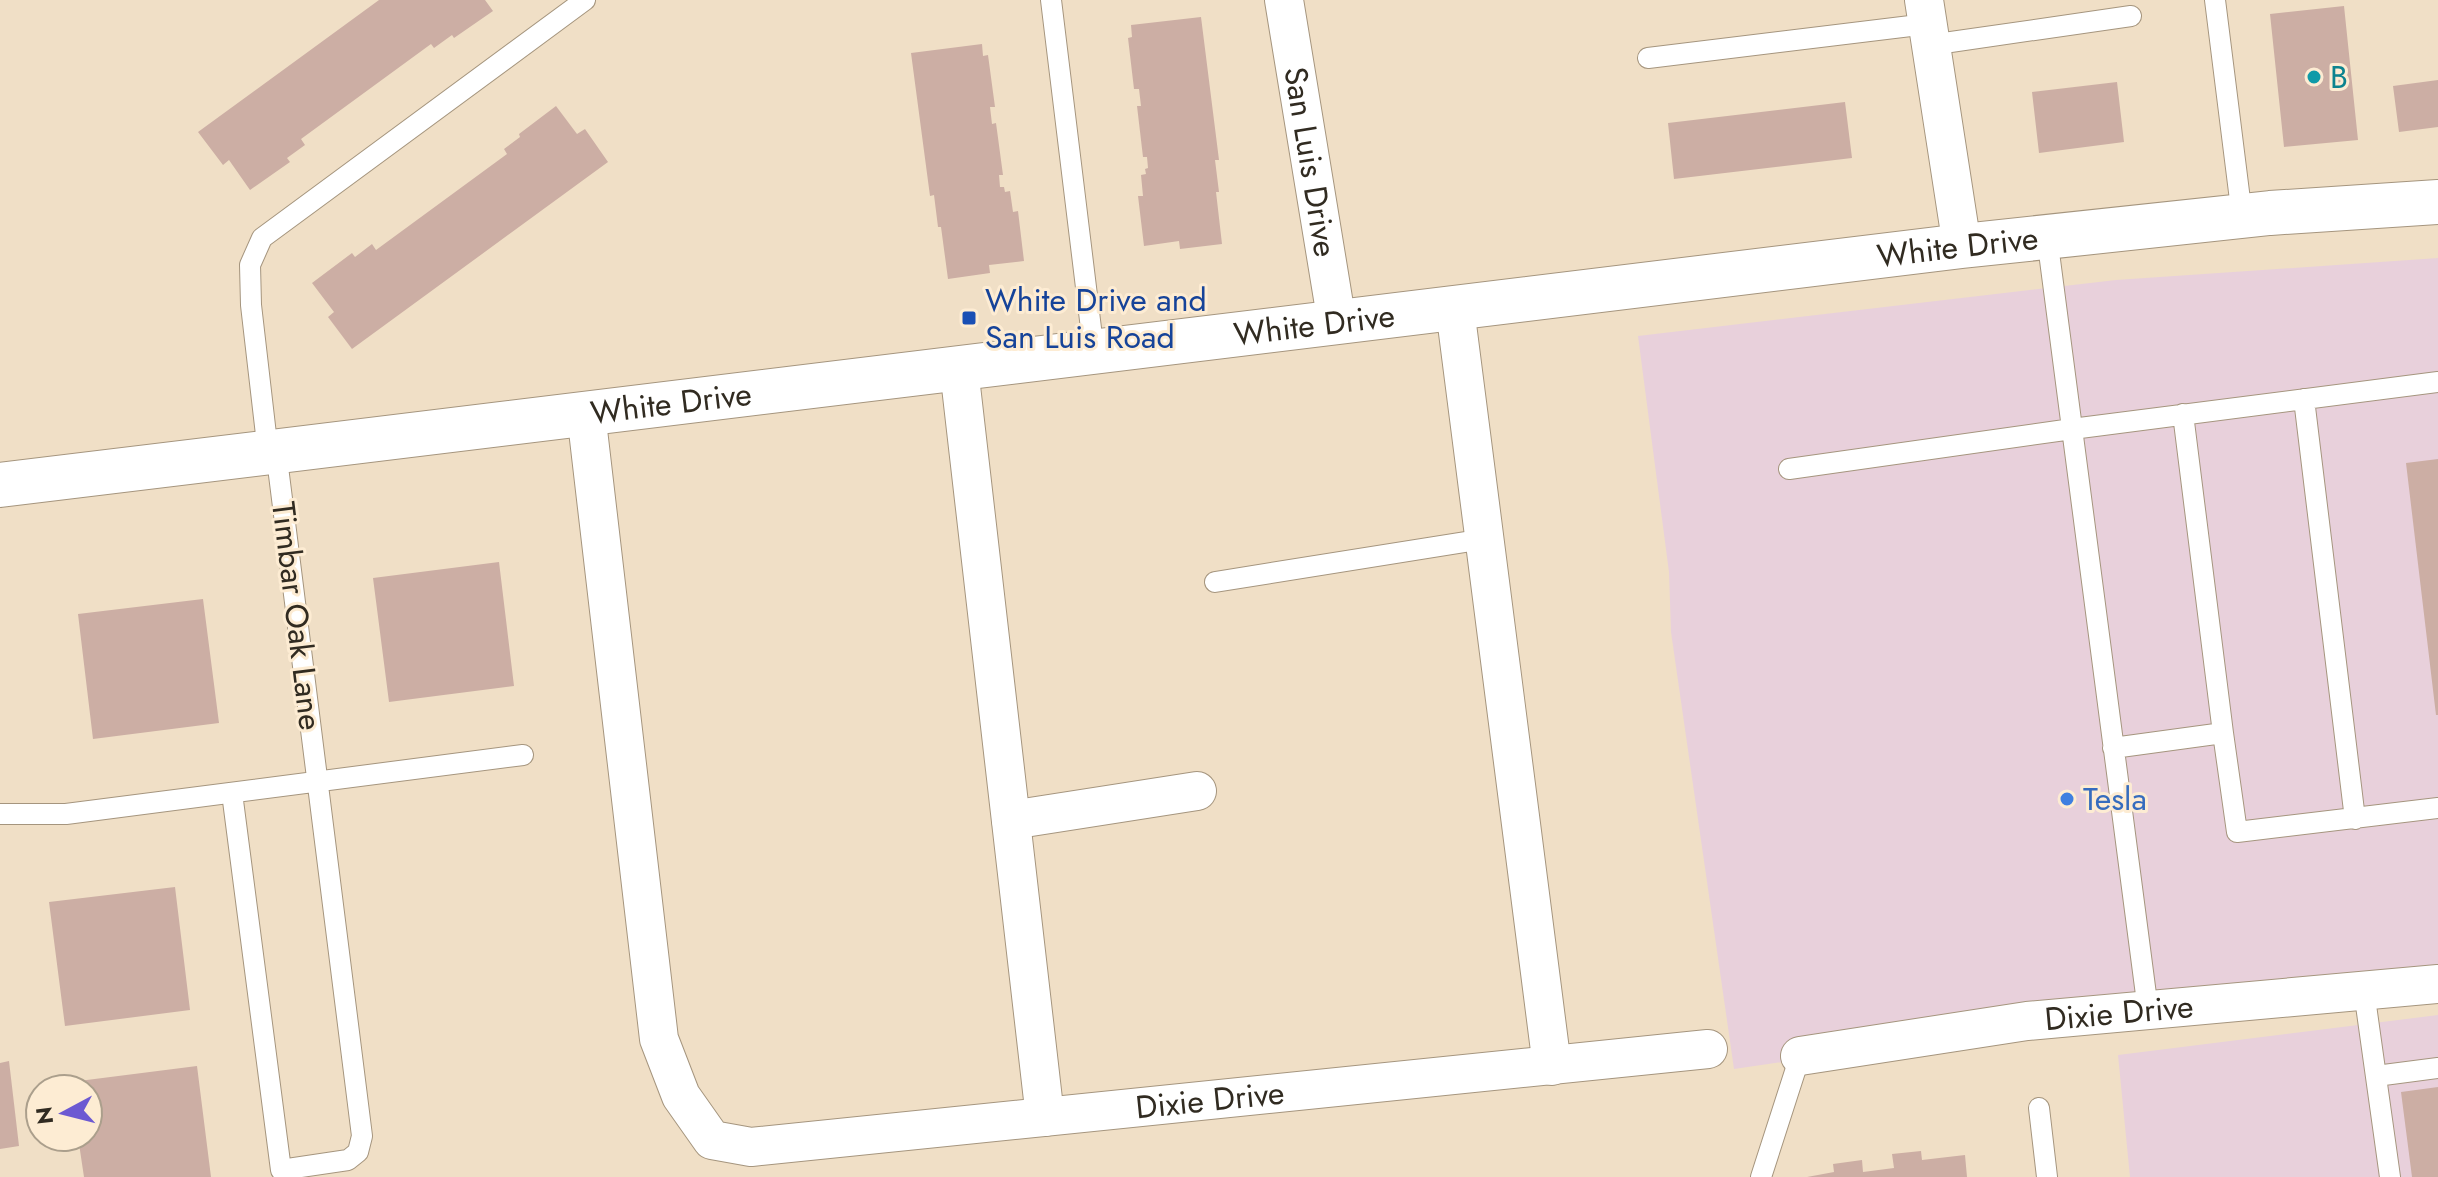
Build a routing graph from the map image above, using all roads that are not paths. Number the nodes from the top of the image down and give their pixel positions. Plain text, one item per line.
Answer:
1 (585, 0) edge
2 (1051, 0) edge
3 (1284, 0) edge
4 (2215, 0) edge
5 (2131, 16) dead end
6 (1927, 23) edge
7 (1648, 58) dead end
8 (2438, 202) edge
9 (2242, 216) junction
10 (2047, 237) junction
11 (1962, 246) junction
12 (1455, 309) junction
13 (1337, 323) junction
14 (1094, 353) junction
15 (959, 369) junction
16 (2438, 382) edge
17 (2304, 399) junction
18 (586, 413) junction
19 (2183, 414) junction
20 (2072, 429) junction
21 (272, 452) junction
22 (1789, 469) dead end
23 (0, 485) edge
24 (1484, 539) junction
25 (1215, 582) dead end
26 (2223, 733) junction
27 (2113, 748) junction
28 (523, 755) dead end
29 (318, 782) junction
30 (1197, 791) dead end
31 (232, 793) junction
32 (2438, 808) edge
33 (0, 814) edge
34 (2355, 819) junction
35 (1011, 820) junction
36 (2438, 984) edge
37 (2364, 991) junction
38 (2148, 1010) junction
39 (1708, 1049) dead end
40 (1800, 1056) joint
41 (1552, 1066) junction
42 (2438, 1068) edge
43 (2376, 1076) junction
44 (2039, 1108) dead end
45 (1045, 1117) junction
46 (1761, 1177) edge
47 (2047, 1177) edge
48 (2390, 1177) edge

1 - 21 lane, Timbar Oak Lane
2 - 14 lane
3 - 13 street, San Luis Drive
4 - 9 lane
5 - 6 lane
6 - 7 lane
6 - 11 street
8 - 9 street, White Drive
9 - 10 street, White Drive
10 - 11 street, White Drive
10 - 20 lane
11 - 12 street, White Drive
12 - 13 street, White Drive
12 - 24 street
13 - 14 street, White Drive
14 - 15 street, White Drive
15 - 18 street, White Drive
15 - 35 street
16 - 17 lane
17 - 19 lane
17 - 34 lane
18 - 21 street, White Drive
18 - 45 street, Dixie Drive
19 - 20 lane
19 - 26 lane
20 - 22 lane
20 - 27 lane
21 - 23 street, White Drive
21 - 29 lane, Timbar Oak Lane
24 - 25 lane
24 - 41 street
26 - 27 lane
26 - 34 lane
27 - 38 lane
28 - 29 lane
29 - 31 lane
29 - 31 lane, Timbar Oak Lane
30 - 35 street
31 - 33 lane
32 - 34 lane
35 - 45 street
36 - 37 street, Dixie Drive
37 - 38 street, Dixie Drive
37 - 43 lane
38 - 40 street, Dixie Drive
39 - 41 street, Dixie Drive
40 - 46 lane
41 - 45 street, Dixie Drive
42 - 43 lane
43 - 48 lane
44 - 47 lane

